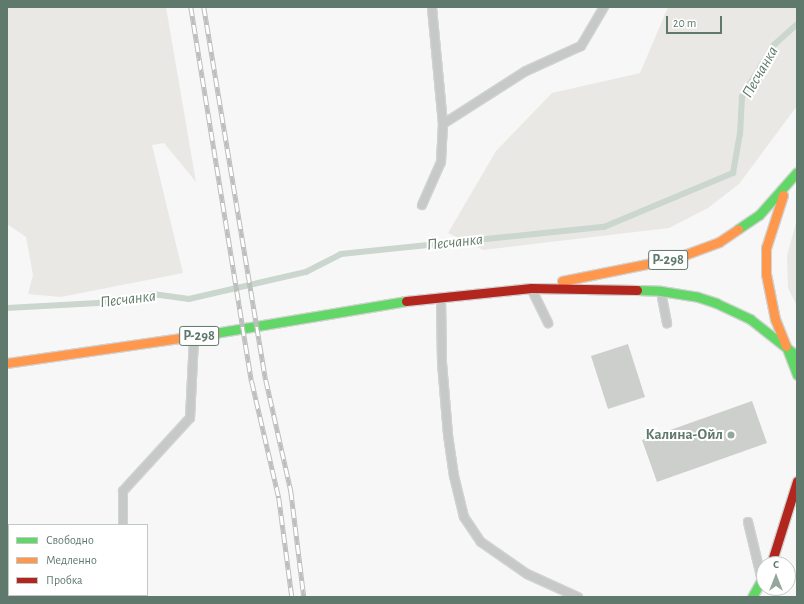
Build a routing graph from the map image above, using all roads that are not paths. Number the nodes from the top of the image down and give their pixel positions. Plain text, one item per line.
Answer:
1 (432, 7) edge
2 (604, 7) edge
3 (443, 124) junction
4 (796, 172) edge
5 (785, 189) junction
6 (422, 205) dead end
7 (531, 288) junction
8 (661, 291) junction
9 (441, 297) junction
10 (548, 323) dead end
11 (667, 323) dead end
12 (194, 337) junction
13 (786, 346) junction
14 (797, 356) edge
15 (7, 363) edge
16 (797, 375) edge
17 (797, 482) edge
18 (748, 522) dead end
19 (123, 524) edge
20 (793, 529) dead end
21 (757, 556) edge
22 (774, 556) edge
23 (776, 556) edge
24 (578, 597) edge

1 - 3 lane
2 - 3 lane
3 - 6 lane
4 - 5 main road, Р-298
5 - 7 main road, Р-298
5 - 13 main road, Р-298
7 - 8 main road, Р-298
7 - 9 main road, Р-298
7 - 10 lane
8 - 11 lane
8 - 13 main road, Р-298
9 - 12 main road, Р-298
9 - 24 lane
12 - 15 main road, Р-298
12 - 19 lane
13 - 14 main road, Р-298
13 - 16 main road
17 - 22 main road
18 - 21 lane
20 - 23 main road

